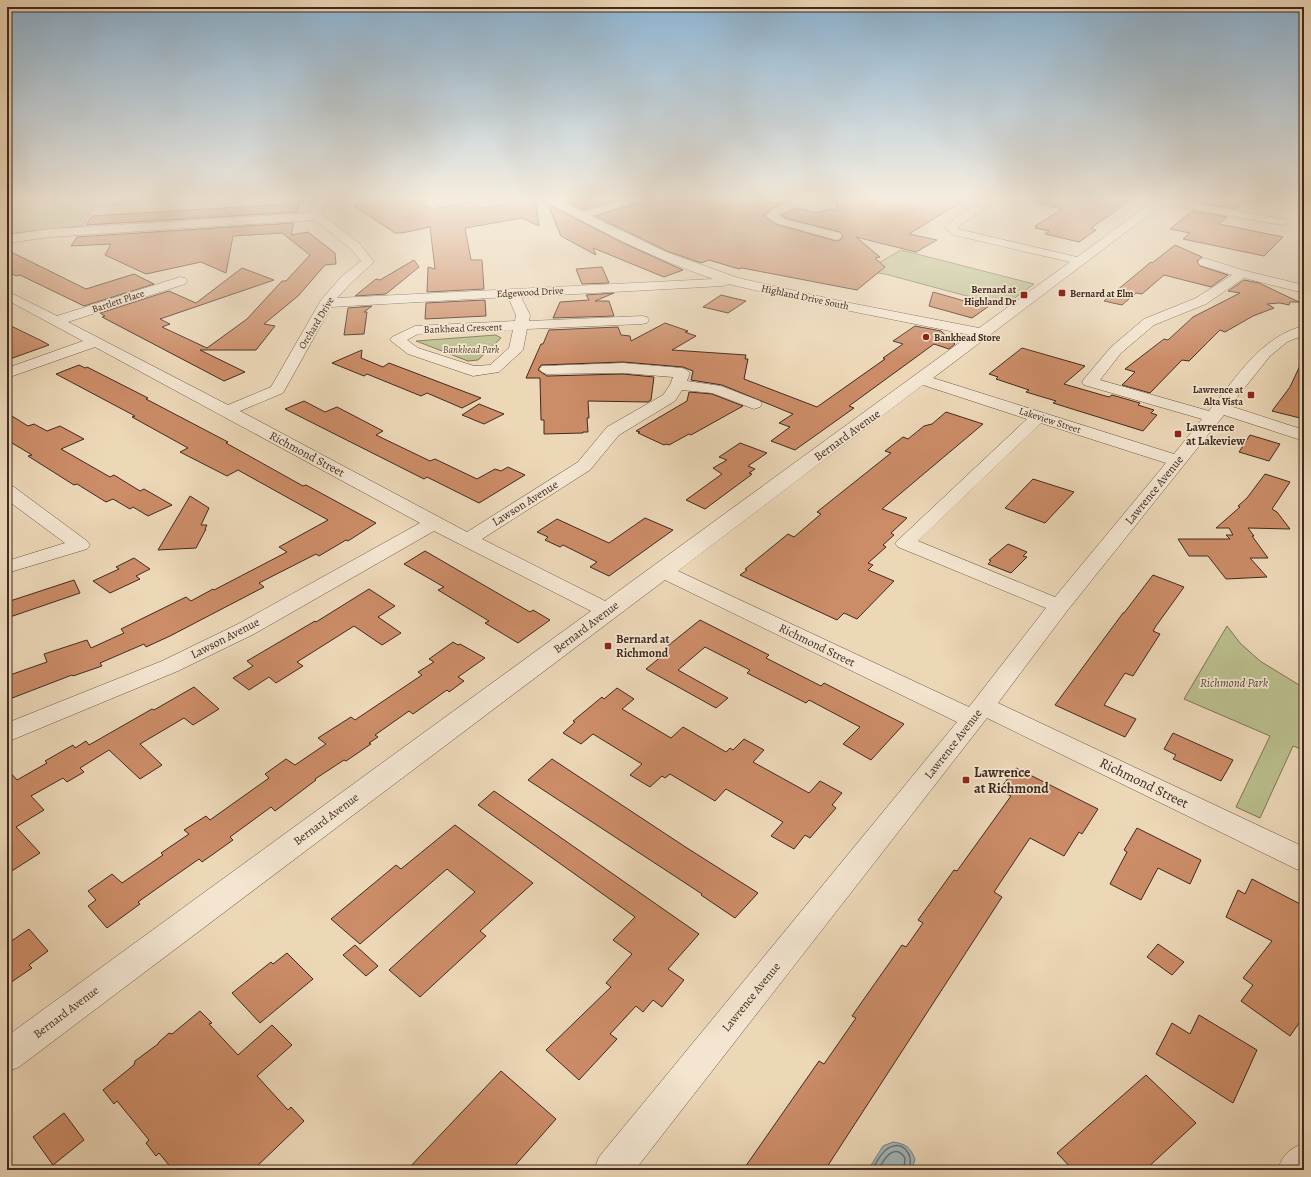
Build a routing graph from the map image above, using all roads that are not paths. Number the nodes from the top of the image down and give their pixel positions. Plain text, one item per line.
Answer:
1 (360, 252) edge
2 (660, 252) edge
3 (1040, 252) edge
4 (1092, 252) edge
5 (1080, 261) junction
6 (1204, 262) dead end
7 (1242, 274) junction
8 (180, 281) dead end
9 (734, 281) junction
10 (1304, 289) edge
11 (512, 293) junction
12 (7, 295) edge
13 (326, 303) junction
14 (642, 320) dead end
15 (56, 321) junction
16 (521, 326) junction
17 (1304, 330) edge
18 (983, 333) junction
19 (95, 342) junction
20 (547, 369) dead end
21 (7, 373) edge
22 (922, 380) junction
23 (678, 385) junction
24 (754, 404) dead end
25 (227, 411) junction
26 (1216, 413) junction
27 (1038, 417) junction
28 (1304, 436) edge
29 (1178, 460) junction
30 (7, 491) edge
31 (434, 523) junction
32 (467, 540) junction
33 (7, 567) edge
34 (662, 571) junction
35 (1059, 606) junction
36 (608, 611) junction
37 (978, 713) junction
38 (7, 733) edge
39 (1304, 860) edge
40 (7, 1056) edge
41 (1304, 1161) edge
42 (612, 1170) edge
43 (1295, 1170) edge

1 - 13 street, Orchard Drive
2 - 9 street, Highland Drive South
3 - 5 street
4 - 5 street, Bernard Avenue
5 - 18 street, Bernard Avenue
6 - 7 street
7 - 10 street
7 - 26 street
8 - 15 street, Bartlett Place
9 - 11 street, Edgewood Drive
9 - 18 street, Highland Drive South
11 - 13 street, Edgewood Drive
11 - 16 street, Bankhead Crescent
12 - 15 street, Richmond Street
13 - 25 street, Orchard Drive
14 - 16 street, Bankhead Crescent
15 - 19 street, Richmond Street
16 - 16 street, Bankhead Crescent
17 - 26 street, Lawrence Avenue
18 - 22 street, Bernard Avenue
19 - 21 street
19 - 25 street, Richmond Street
20 - 23 street
22 - 27 street, Lakeview Street
22 - 34 street, Bernard Avenue
23 - 24 street
23 - 32 street, Lawson Avenue
25 - 31 street, Richmond Street
26 - 28 street
26 - 29 street, Lawrence Avenue
27 - 29 street, Lakeview Street
27 - 35 street
29 - 35 street, Lawrence Avenue
30 - 33 street
31 - 32 street, Richmond Street
31 - 38 street, Lawson Avenue
32 - 36 street, Richmond Street
34 - 36 street, Bernard Avenue
34 - 37 street, Richmond Street
35 - 37 street, Lawrence Avenue
36 - 40 street, Bernard Avenue
37 - 39 street, Richmond Street
37 - 42 street, Lawrence Avenue
41 - 43 street

